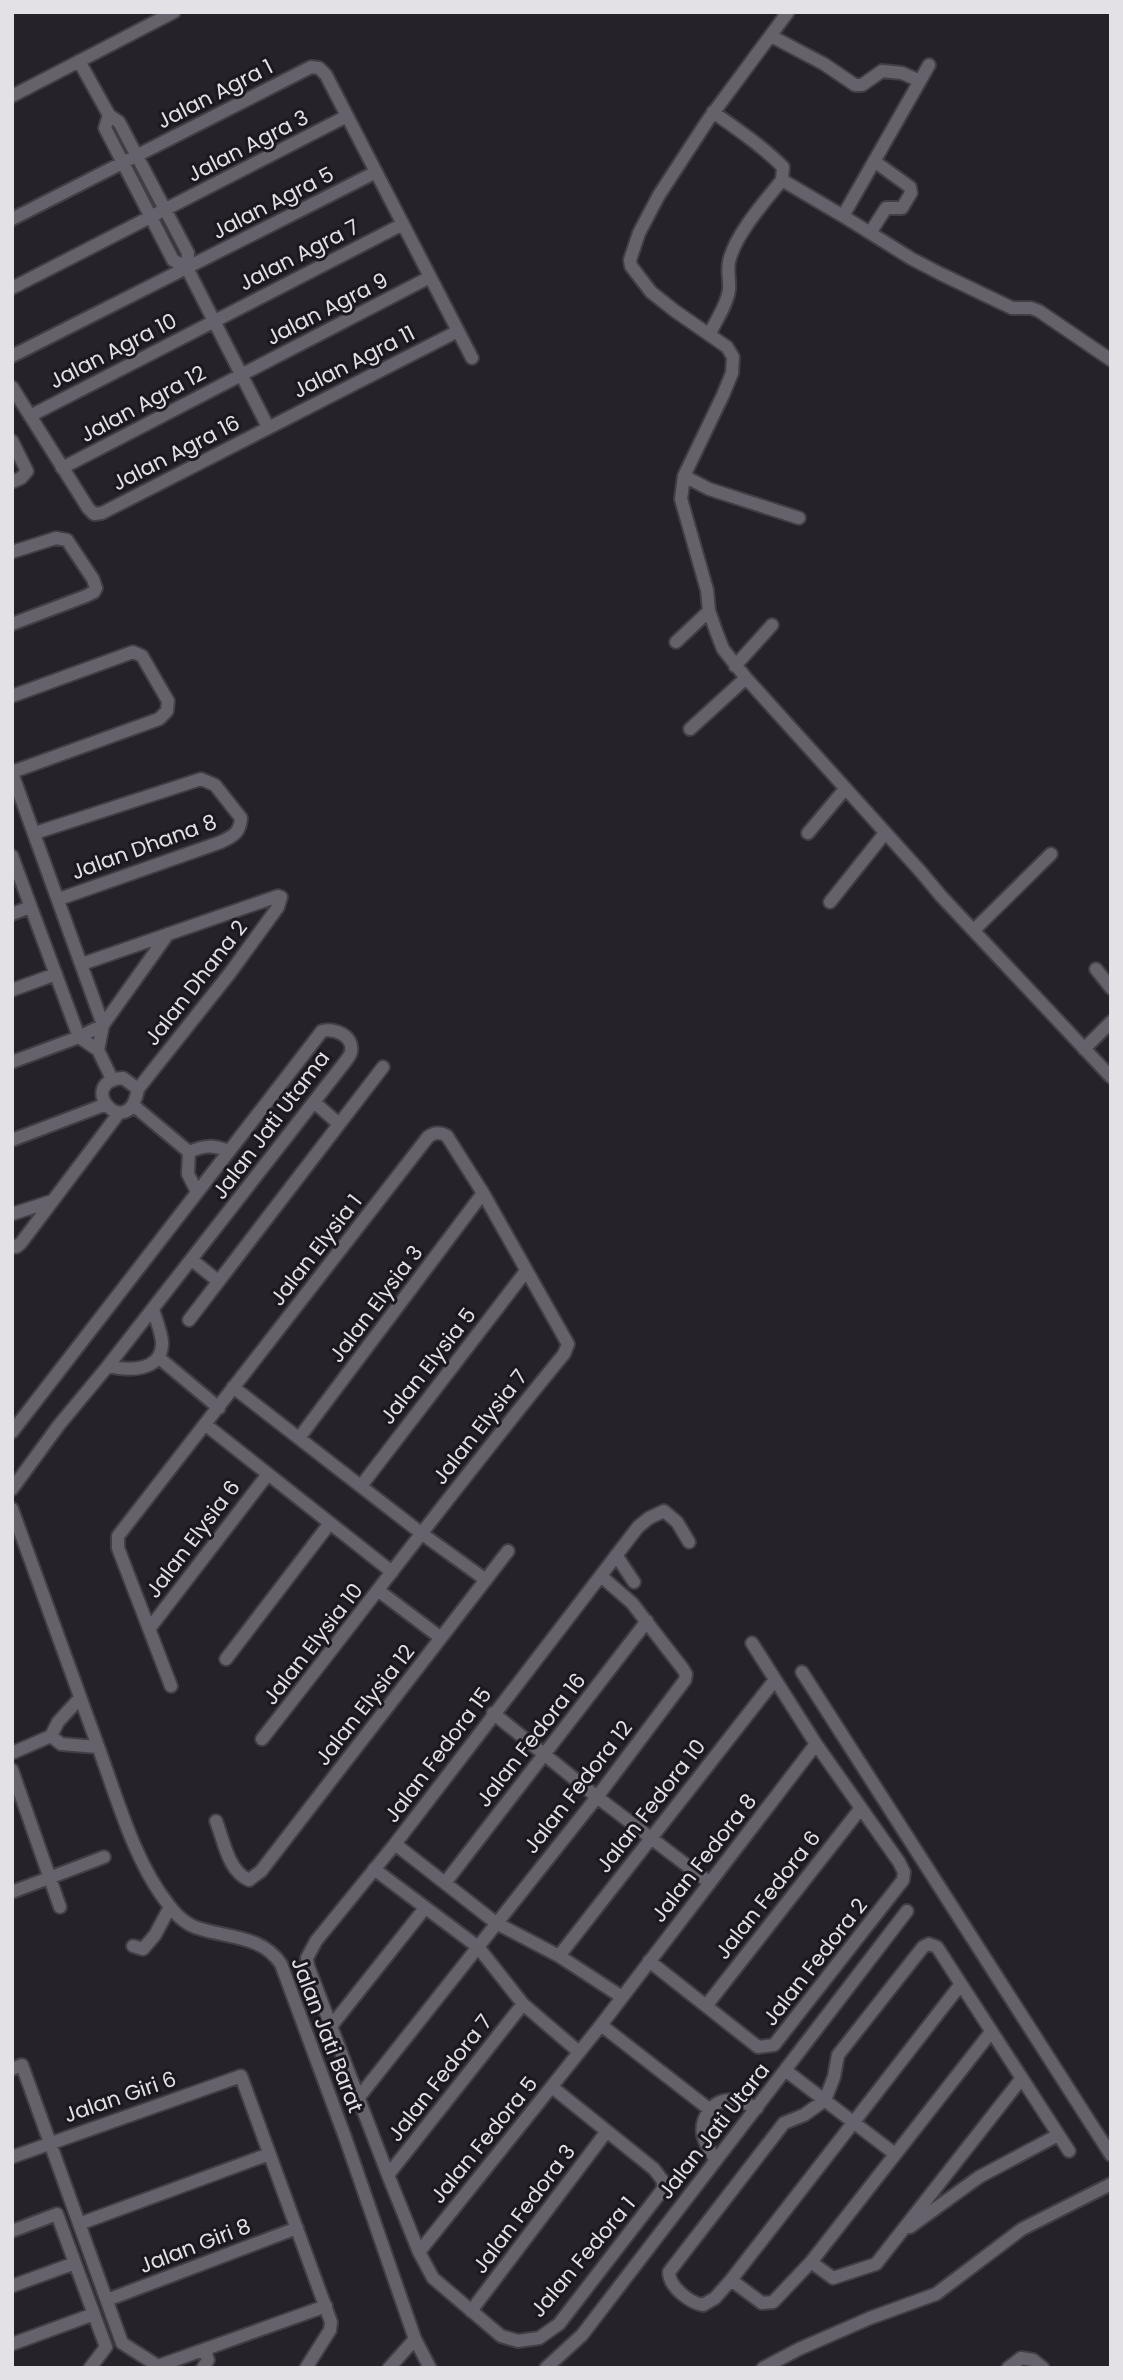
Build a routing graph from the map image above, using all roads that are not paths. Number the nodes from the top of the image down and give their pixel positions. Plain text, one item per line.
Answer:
1 (174, 12) edge
2 (788, 12) edge
3 (771, 36) junction
4 (79, 61) junction
5 (929, 65) dead end
6 (920, 80) junction
7 (12, 96) edge
8 (713, 112) junction
9 (109, 115) junction
10 (347, 116) junction
11 (137, 156) junction
12 (874, 161) junction
13 (123, 163) junction
14 (376, 172) junction
15 (782, 180) junction
16 (165, 210) junction
17 (843, 216) junction
18 (151, 217) junction
19 (12, 219) edge
20 (403, 224) junction
21 (870, 233) junction
22 (187, 268) junction
23 (430, 277) junction
24 (12, 288) edge
25 (214, 321) junction
26 (458, 331) junction
27 (710, 334) junction
28 (12, 356) edge
29 (472, 358) dead end
30 (1111, 360) edge
31 (241, 375) junction
32 (12, 387) edge
33 (30, 416) junction
34 (268, 428) junction
35 (12, 442) edge
36 (62, 468) junction
37 (684, 476) junction
38 (17, 480) edge
39 (799, 518) dead end
40 (12, 552) edge
41 (709, 611) junction
42 (12, 624) edge
43 (772, 625) dead end
44 (676, 642) dead end
45 (736, 666) junction
46 (746, 678) junction
47 (12, 696) edge
48 (690, 729) dead end
49 (12, 772) edge
50 (845, 789) junction
51 (36, 833) junction
52 (808, 833) dead end
53 (885, 833) junction
54 (1051, 854) dead end
55 (12, 856) edge
56 (59, 899) junction
57 (830, 902) dead end
58 (30, 908) junction
59 (12, 914) edge
60 (974, 930) junction
61 (168, 934) junction
62 (82, 964) junction
63 (1096, 969) dead end
64 (56, 974) junction
65 (1111, 988) edge
66 (12, 990) edge
67 (1111, 1022) edge
68 (103, 1025) junction
69 (79, 1037) junction
70 (1084, 1049) junction
71 (98, 1050) junction
72 (12, 1062) edge
73 (383, 1067) dead end
74 (1111, 1077) edge
75 (113, 1079) junction
76 (138, 1089) junction
77 (314, 1102) junction
78 (104, 1105) junction
79 (133, 1105) junction
80 (119, 1113) junction
81 (339, 1124) junction
82 (12, 1140) edge
83 (229, 1151) junction
84 (189, 1152) junction
85 (197, 1192) junction
86 (483, 1193) junction
87 (52, 1201) junction
88 (12, 1214) edge
89 (12, 1246) edge
90 (192, 1260) junction
91 (526, 1271) junction
92 (218, 1281) junction
93 (153, 1309) junction
94 (189, 1320) dead end
95 (158, 1357) junction
96 (108, 1366) junction
97 (233, 1387) junction
98 (219, 1408) junction
99 (206, 1425) junction
100 (12, 1432) edge
101 (299, 1438) junction
102 (268, 1474) junction
103 (361, 1486) junction
104 (12, 1489) edge
105 (12, 1509) edge
106 (330, 1523) junction
107 (421, 1533) junction
108 (689, 1542) dead end
109 (508, 1550) dead end
110 (616, 1555) junction
111 (392, 1572) junction
112 (601, 1576) junction
113 (486, 1580) junction
114 (634, 1582) dead end
115 (379, 1591) junction
116 (647, 1621) junction
117 (149, 1629) junction
118 (441, 1637) junction
119 (752, 1643) dead end
120 (226, 1659) dead end
121 (802, 1672) dead end
122 (774, 1681) junction
123 (171, 1686) dead end
124 (80, 1699) junction
125 (493, 1713) junction
126 (51, 1736) junction
127 (262, 1739) dead end
128 (816, 1744) junction
129 (98, 1747) junction
130 (12, 1753) edge
131 (545, 1755) junction
132 (14, 1779) edge
133 (597, 1797) junction
134 (861, 1808) junction
135 (216, 1821) dead end
136 (650, 1838) junction
137 (395, 1844) junction
138 (104, 1857) dead end
139 (374, 1869) junction
140 (50, 1878) junction
141 (445, 1883) junction
142 (710, 1883) junction
143 (12, 1892) edge
144 (60, 1907) dead end
145 (170, 1907) junction
146 (425, 1908) junction
147 (907, 1911) dead end
148 (496, 1923) junction
149 (132, 1946) dead end
150 (478, 1947) junction
151 (559, 1956) junction
152 (649, 1961) junction
153 (961, 1984) junction
154 (622, 1997) junction
155 (523, 2004) junction
156 (706, 2006) junction
157 (332, 2025) junction
158 (601, 2025) junction
159 (991, 2032) junction
160 (579, 2052) junction
161 (17, 2067) edge
162 (785, 2070) junction
163 (1022, 2078) junction
164 (552, 2087) junction
165 (359, 2097) junction
166 (825, 2100) junction
167 (757, 2108) junction
168 (709, 2109) junction
169 (854, 2122) junction
170 (607, 2131) junction
171 (1058, 2135) junction
172 (48, 2142) junction
173 (1069, 2151) dead end
174 (269, 2154) junction
175 (895, 2154) junction
176 (1111, 2155) edge
177 (12, 2157) edge
178 (716, 2160) junction
179 (388, 2175) junction
180 (1111, 2184) edge
181 (79, 2224) junction
182 (297, 2228) junction
183 (12, 2231) edge
184 (899, 2235) junction
185 (419, 2252) junction
186 (811, 2262) junction
187 (75, 2263) junction
188 (731, 2280) junction
189 (12, 2286) edge
190 (107, 2300) junction
191 (326, 2306) junction
192 (471, 2311) junction
193 (94, 2314) junction
194 (415, 2339) junction
195 (12, 2344) edge
196 (205, 2349) junction
197 (392, 2363) edge
198 (1012, 2364) edge
199 (163, 2366) edge
200 (90, 2368) edge
201 (203, 2368) edge
202 (306, 2368) edge
203 (430, 2368) edge
204 (546, 2368) edge
205 (763, 2368) edge
206 (1043, 2368) edge

1 - 4 street
2 - 3 street
3 - 6 street
3 - 8 street
4 - 7 street
4 - 9 street
5 - 6 street
6 - 12 street
8 - 15 street
8 - 27 street
9 - 11 street
9 - 13 street
10 - 11 street, Jalan Agra 1
10 - 14 street
10 - 16 street, Jalan Agra 3
11 - 13 street, Jalan Agra 1
11 - 16 street
12 - 17 street
12 - 21 street
13 - 18 street
13 - 19 street, Jalan Agra 1
14 - 20 street
14 - 22 street, Jalan Agra 5
15 - 17 street
15 - 27 street
16 - 18 street, Jalan Agra 3
16 - 22 street
17 - 21 street
18 - 22 street
18 - 24 street, Jalan Agra 3
20 - 23 street
20 - 25 street, Jalan Agra 7
21 - 30 street
22 - 25 street
22 - 28 street, Jalan Agra 5
23 - 26 street
23 - 31 street, Jalan Agra 9
25 - 31 street
25 - 33 street, Jalan Agra 10
26 - 29 street
26 - 34 street, Jalan Agra 11
27 - 37 street
31 - 34 street
31 - 36 street, Jalan Agra 12
32 - 33 street
33 - 36 street
34 - 36 street, Jalan Agra 16
35 - 38 street
37 - 39 street
37 - 41 street
40 - 42 street
41 - 44 street
41 - 45 street
43 - 45 street
45 - 46 street
46 - 48 street
46 - 50 street
47 - 49 street
49 - 51 street
50 - 52 street
50 - 53 street
51 - 56 street
51 - 56 street, Jalan Dhana 8
53 - 57 street
53 - 60 street
54 - 60 street
55 - 58 street
56 - 62 street
58 - 59 street
58 - 64 street
60 - 70 street
61 - 62 street
61 - 68 street
61 - 76 street, Jalan Dhana 2
62 - 68 street
63 - 65 street
64 - 66 street
64 - 69 street
67 - 70 street
68 - 69 street
68 - 71 street
69 - 71 street
69 - 72 street
70 - 74 street
71 - 75 street
73 - 81 street
75 - 76 street
75 - 78 street
76 - 79 street
77 - 81 street
77 - 83 street, Jalan Jati Utama
77 - 90 street, Jalan Jati Utama
78 - 80 street
78 - 82 street
79 - 80 street
79 - 84 street
80 - 87 street
81 - 92 street
83 - 84 street
83 - 85 street, Jalan Jati Utama
84 - 85 street
85 - 100 street, Jalan Jati Utama
86 - 91 street
86 - 97 street, Jalan Elysia 1
86 - 101 street, Jalan Elysia 3
87 - 88 street
87 - 89 street
90 - 92 street
90 - 93 street, Jalan Jati Utama
91 - 103 street, Jalan Elysia 5
91 - 107 street, Jalan Elysia 7
92 - 94 street
93 - 95 street
93 - 96 street, Jalan Jati Utama
95 - 96 street
95 - 98 street
96 - 104 street, Jalan Jati Utama
97 - 98 street, Jalan Elysia 1
97 - 101 street
98 - 99 street, Jalan Elysia 1
99 - 102 street
99 - 117 street, Jalan Elysia 1
101 - 103 street
102 - 106 street
102 - 117 street, Jalan Elysia 6
103 - 107 street
105 - 124 street, Jalan Jati Barat
106 - 111 street
106 - 120 street
107 - 111 street, Jalan Elysia 7
107 - 113 street
108 - 110 street, Jalan Fedora 15
109 - 113 street, Jalan Elysia 12
110 - 112 street, Jalan Fedora 15
110 - 114 street
111 - 115 street, Jalan Elysia 10
112 - 116 street
112 - 125 street, Jalan Fedora 15
113 - 118 street, Jalan Elysia 12
115 - 118 street
115 - 127 street, Jalan Elysia 10
116 - 131 street, Jalan Fedora 16
116 - 133 street, Jalan Fedora 12
117 - 123 street
118 - 135 street, Jalan Elysia 12
119 - 122 street
121 - 176 street
122 - 128 street
122 - 136 street, Jalan Fedora 10
124 - 126 street
124 - 129 street, Jalan Jati Barat
125 - 131 street
125 - 137 street, Jalan Fedora 15
126 - 129 street
126 - 130 street
128 - 134 street
128 - 142 street, Jalan Fedora 8
129 - 145 street, Jalan Jati Barat
131 - 133 street
131 - 141 street, Jalan Fedora 16
132 - 140 street
133 - 136 street
133 - 148 street, Jalan Fedora 12
134 - 156 street, Jalan Fedora 6
134 - 156 street, Jalan Fedora 2
136 - 142 street
136 - 151 street, Jalan Fedora 10
137 - 139 street, Jalan Fedora 15
137 - 141 street
138 - 140 street
139 - 146 street
139 - 157 street, Jalan Fedora 15
140 - 143 street
140 - 144 street
141 - 148 street
142 - 152 street, Jalan Fedora 8
145 - 149 street
145 - 194 street, Jalan Jati Barat
146 - 150 street
146 - 157 street
147 - 162 street, Jalan Jati Utara
148 - 150 street, Jalan Fedora 12
148 - 151 street
150 - 155 street
150 - 165 street, Jalan Fedora 12
151 - 154 street
152 - 154 street, Jalan Fedora 8
152 - 156 street, Jalan Fedora 2
153 - 159 street
153 - 166 street
153 - 169 street
154 - 158 street, Jalan Fedora 8
155 - 160 street
155 - 179 street, Jalan Fedora 7
157 - 165 street
158 - 160 street, Jalan Fedora 5
158 - 168 street
159 - 163 street
159 - 175 street
160 - 164 street, Jalan Fedora 5
161 - 172 street
162 - 166 street
162 - 167 street, Jalan Jati Utara
163 - 171 street
163 - 184 street
164 - 170 street, Jalan Fedora 1
164 - 185 street, Jalan Fedora 5
165 - 179 street
166 - 169 street
166 - 188 street
167 - 168 street
167 - 178 street, Jalan Jati Utara
168 - 178 street
169 - 175 street
169 - 188 street
170 - 192 street, Jalan Fedora 3
170 - 192 street, Jalan Fedora 1
171 - 173 street
171 - 184 street
172 - 174 street, Jalan Giri 6
172 - 177 street, Jalan Giri 6
172 - 181 street
174 - 181 street
174 - 182 street
175 - 186 street
178 - 204 street, Jalan Jati Utara
179 - 185 street
180 - 205 street
181 - 190 street
182 - 190 street, Jalan Giri 8
182 - 191 street
183 - 187 street
184 - 186 street
185 - 192 street
186 - 188 street
187 - 189 street
187 - 193 street
190 - 199 street
191 - 196 street
191 - 202 street
193 - 195 street
193 - 200 street
194 - 197 street
194 - 203 street, Jalan Jati Barat
196 - 199 street
196 - 201 street
198 - 206 street

